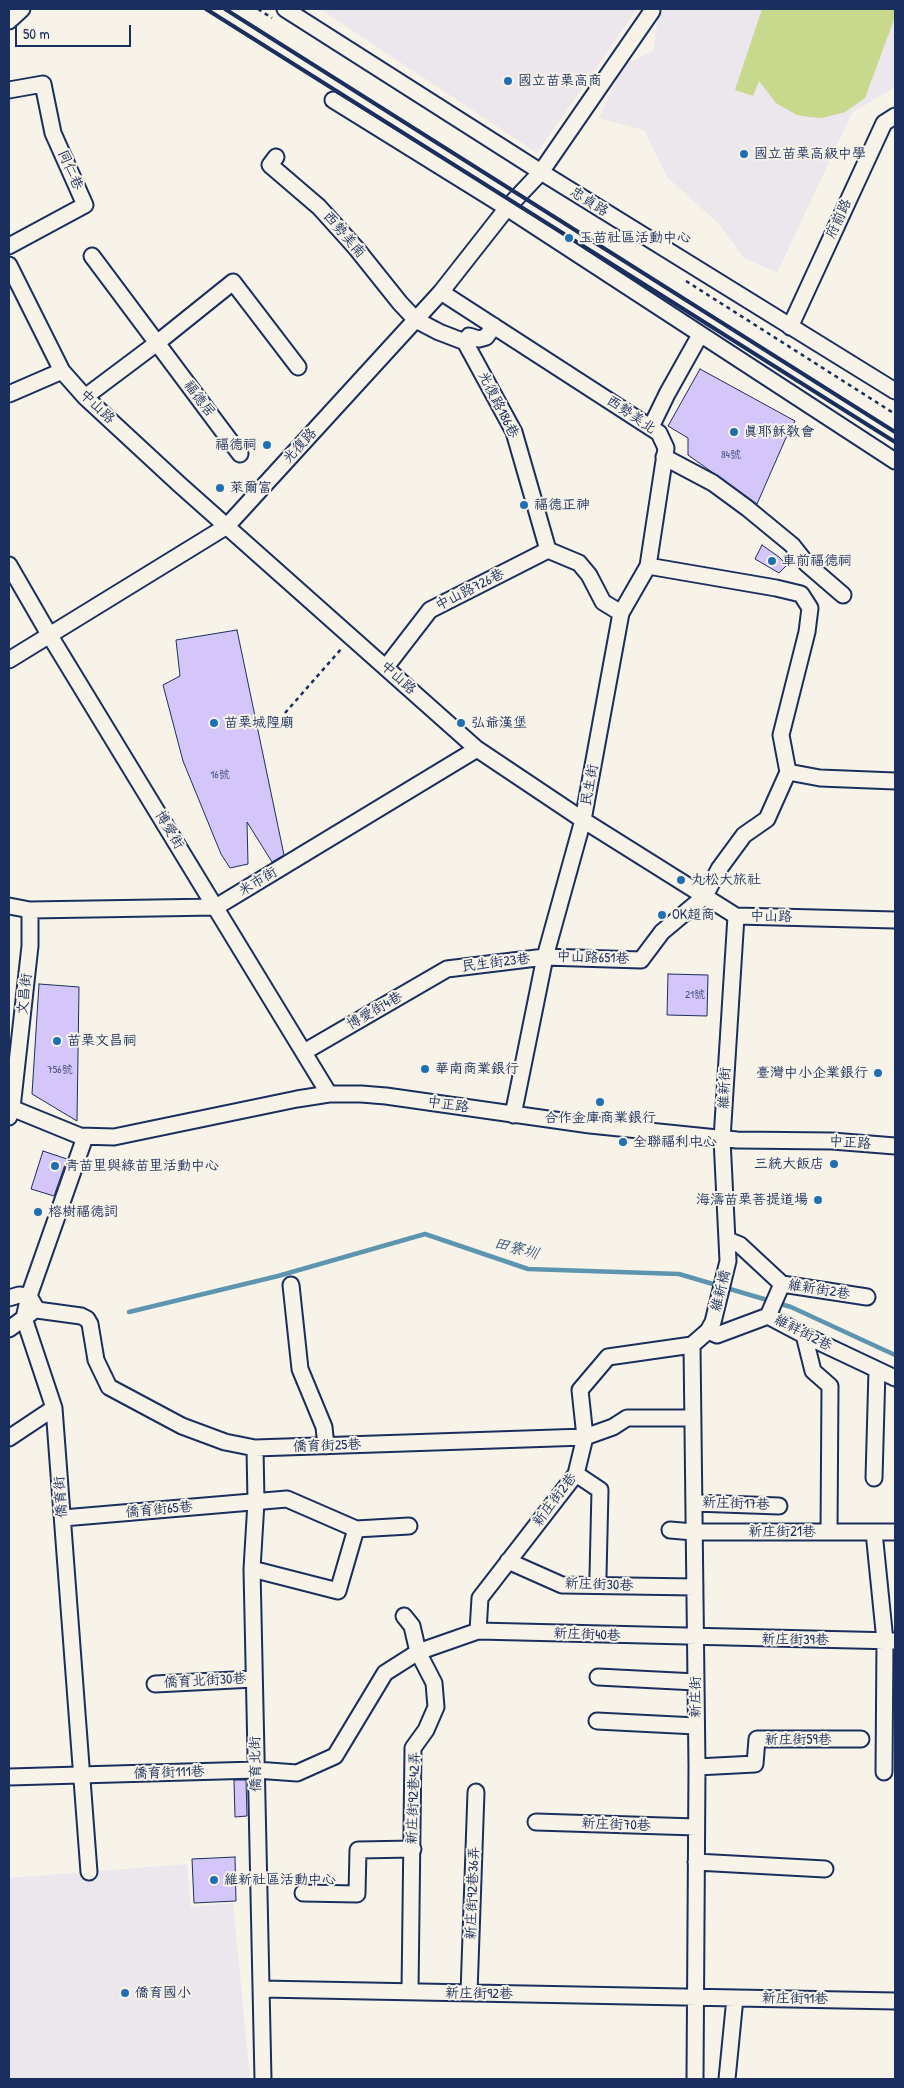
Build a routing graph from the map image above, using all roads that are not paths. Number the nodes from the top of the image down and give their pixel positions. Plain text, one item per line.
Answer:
1 (22, 9) edge
2 (285, 9) edge
3 (652, 11) dead end
4 (9, 22) edge
5 (9, 90) edge
6 (333, 100) dead end
7 (895, 116) edge
8 (276, 157) dead end
9 (541, 172) junction
10 (507, 208) junction
11 (9, 246) edge
12 (92, 256) dead end
13 (9, 265) edge
14 (442, 292) junction
15 (416, 320) junction
16 (494, 326) junction
17 (790, 328) junction
18 (700, 335) junction
19 (465, 342) junction
20 (157, 343) junction
21 (298, 367) dead end
22 (62, 371) junction
23 (895, 391) edge
24 (9, 394) edge
25 (85, 397) junction
26 (651, 427) junction
27 (240, 454) dead end
28 (664, 457) junction
29 (895, 461) edge
30 (226, 526) junction
31 (548, 550) junction
32 (9, 565) edge
33 (648, 566) junction
34 (843, 595) dead end
35 (621, 612) junction
36 (50, 636) junction
37 (9, 660) edge
38 (386, 667) junction
39 (478, 749) junction
40 (788, 772) junction
41 (895, 781) edge
42 (583, 820) junction
43 (705, 896) junction
44 (9, 906) edge
45 (216, 907) junction
46 (30, 910) junction
47 (736, 916) junction
48 (895, 920) edge
49 (545, 957) junction
50 (447, 969) joint
51 (304, 1052) junction
52 (329, 1094) junction
53 (10, 1111) edge
54 (514, 1115) junction
55 (85, 1137) junction
56 (722, 1139) junction
57 (895, 1146) edge
58 (728, 1240) junction
59 (728, 1260) joint
60 (782, 1284) junction
61 (291, 1285) dead end
62 (29, 1296) junction
63 (867, 1297) dead end
64 (9, 1298) edge
65 (31, 1314) junction
66 (768, 1316) junction
67 (710, 1327) junction
68 (9, 1329) edge
69 (804, 1335) junction
70 (692, 1345) junction
71 (877, 1370) junction
72 (895, 1378) edge
73 (54, 1408) junction
74 (693, 1418) junction
75 (585, 1437) junction
76 (9, 1438) edge
77 (326, 1446) junction
78 (255, 1448) junction
79 (576, 1474) junction
80 (874, 1478) dead end
81 (256, 1502) junction
82 (694, 1503) junction
83 (779, 1506) dead end
84 (62, 1518) junction
85 (409, 1526) dead end
86 (356, 1529) junction
87 (670, 1530) dead end
88 (694, 1532) junction
89 (830, 1532) junction
90 (874, 1532) junction
91 (895, 1532) edge
92 (508, 1561) junction
93 (252, 1569) junction
94 (598, 1576) dead end
95 (695, 1587) junction
96 (404, 1616) dead end
97 (478, 1632) junction
98 (695, 1638) junction
99 (890, 1641) edge
100 (418, 1652) junction
101 (598, 1677) dead end
102 (254, 1679) junction
103 (696, 1682) junction
104 (155, 1684) dead end
105 (597, 1720) dead end
106 (696, 1726) junction
107 (861, 1740) dead end
108 (697, 1767) junction
109 (256, 1770) junction
110 (884, 1772) dead end
111 (82, 1775) junction
112 (9, 1777) edge
113 (476, 1792) dead end
114 (536, 1822) dead end
115 (696, 1827) junction
116 (413, 1849) junction
117 (696, 1862) junction
118 (825, 1869) dead end
119 (89, 1872) dead end
120 (303, 1893) dead end
121 (262, 1989) junction
122 (410, 1992) junction
123 (469, 1993) junction
124 (696, 1998) junction
125 (735, 1998) junction
126 (895, 2000) edge
127 (262, 2079) edge
128 (695, 2079) edge
129 (727, 2079) edge

1 - 4 street
2 - 9 street, 忠貞路
3 - 9 street, 光復路
5 - 11 street, 同仁巷
6 - 10 street
7 - 17 street, 府前路
8 - 15 street, 西勢美南
9 - 10 street, 光復路
9 - 17 street, 忠貞路
10 - 14 street, 光復路
10 - 18 street
12 - 20 street, 福德居
13 - 22 street, 中山路
14 - 15 street, 光復路
14 - 16 street, 西勢美北
15 - 19 street
15 - 30 street, 光復路
16 - 19 street
16 - 26 street, 西勢美北
17 - 23 street, 忠貞路
18 - 26 street
18 - 29 street
19 - 31 street, 光復路186巷
20 - 21 street
20 - 25 street
20 - 27 street, 福德居
22 - 24 street
22 - 25 street, 中山路
25 - 30 street, 中山路
26 - 28 street, 西勢美北
28 - 33 street, 民生街
28 - 34 street
30 - 36 street, 光復路
30 - 38 street, 中山路
31 - 35 street
31 - 38 street, 中山路726巷
32 - 36 street, 博愛街
33 - 35 street, 民生街
33 - 40 street
35 - 42 street, 民生街
36 - 37 street, 光復路
36 - 45 street, 博愛街
38 - 39 street, 中山路
39 - 42 street, 中山路
39 - 45 street, 米市街
40 - 41 street
40 - 43 street
42 - 43 street, 中山路
42 - 49 street, 民生街
43 - 47 street, 中山路
43 - 49 street, 中山路651巷
44 - 46 street
45 - 46 street
45 - 51 street, 博愛街
46 - 53 street, 文昌街
47 - 48 street, 中山路
47 - 56 street, 維新街
49 - 50 street, 民生街23巷
49 - 54 street, 民生街
50 - 51 street, 博愛街4巷
51 - 52 street, 博愛街
52 - 54 street, 中正路
52 - 55 street, 中正路
53 - 55 street, 中正路
54 - 56 street, 中正路
55 - 62 street
56 - 57 street, 中正路
56 - 58 street, 維新街
58 - 59 street, 維新街
58 - 60 street, 維新街2巷
59 - 67 street, 維新橋
60 - 63 street, 維新街2巷
60 - 66 street
61 - 77 street
62 - 64 street
62 - 65 street
65 - 68 street
65 - 73 street, 僑育街
65 - 78 street, 僑育街25巷
66 - 67 street, 維祥街2巷
66 - 69 street, 維祥街2巷
67 - 70 street
69 - 71 street, 維祥街2巷
69 - 89 street
70 - 74 street, 新庄街
70 - 75 street, 新庄街2巷
71 - 72 street, 維祥街2巷
71 - 80 street
73 - 76 street
73 - 84 street, 僑育街
74 - 75 street, 僑育街25巷
74 - 82 street, 新庄街
75 - 77 street, 僑育街25巷
75 - 79 street, 新庄街2巷
77 - 78 street, 僑育街25巷
78 - 81 street, 僑育北街
79 - 92 street, 新庄街2巷
79 - 94 street
81 - 84 street, 僑育街65巷
81 - 86 street, 僑育街65巷
81 - 93 street, 僑育北街
82 - 83 street, 新庄街17巷
82 - 88 street, 新庄街
84 - 111 street, 僑育街
85 - 86 street
86 - 93 street
87 - 88 street, 新庄街21巷
88 - 89 street, 新庄街21巷
88 - 95 street, 新庄街
89 - 90 street, 新庄街21巷
90 - 91 street, 新庄街21巷
90 - 99 street
92 - 95 street, 新庄街30巷
92 - 97 street, 新庄街2巷
93 - 102 street, 僑育北街
95 - 98 street, 新庄街
96 - 100 street, 新庄街92巷42弄
97 - 98 street, 新庄街40巷
97 - 100 street, 僑育街111巷
98 - 99 street, 新庄街39巷
98 - 103 street, 新庄街
99 - 110 street
100 - 109 street, 僑育街111巷
100 - 116 street, 新庄街92巷42弄
101 - 103 street
102 - 104 street, 僑育北街30巷
102 - 109 street, 僑育北街
103 - 106 street, 新庄街
105 - 106 street
106 - 108 street, 新庄街
107 - 108 street, 新庄街59巷
108 - 115 street, 新庄街
109 - 111 street, 僑育街111巷
109 - 121 street, 僑育北街
111 - 112 street, 僑育街111巷
111 - 119 street, 僑育街
113 - 123 street, 新庄街92巷36弄
114 - 115 street, 新庄街70巷
115 - 117 street, 新庄街
116 - 120 street
116 - 122 street, 新庄街92巷42弄
117 - 118 street
117 - 124 street, 新庄街
121 - 122 street, 新庄街92巷
121 - 127 street, 僑育北街
122 - 123 street, 新庄街92巷
123 - 124 street, 新庄街92巷
124 - 125 street, 新庄街91巷
124 - 128 street, 新庄街
125 - 126 street, 新庄街91巷
125 - 129 street

